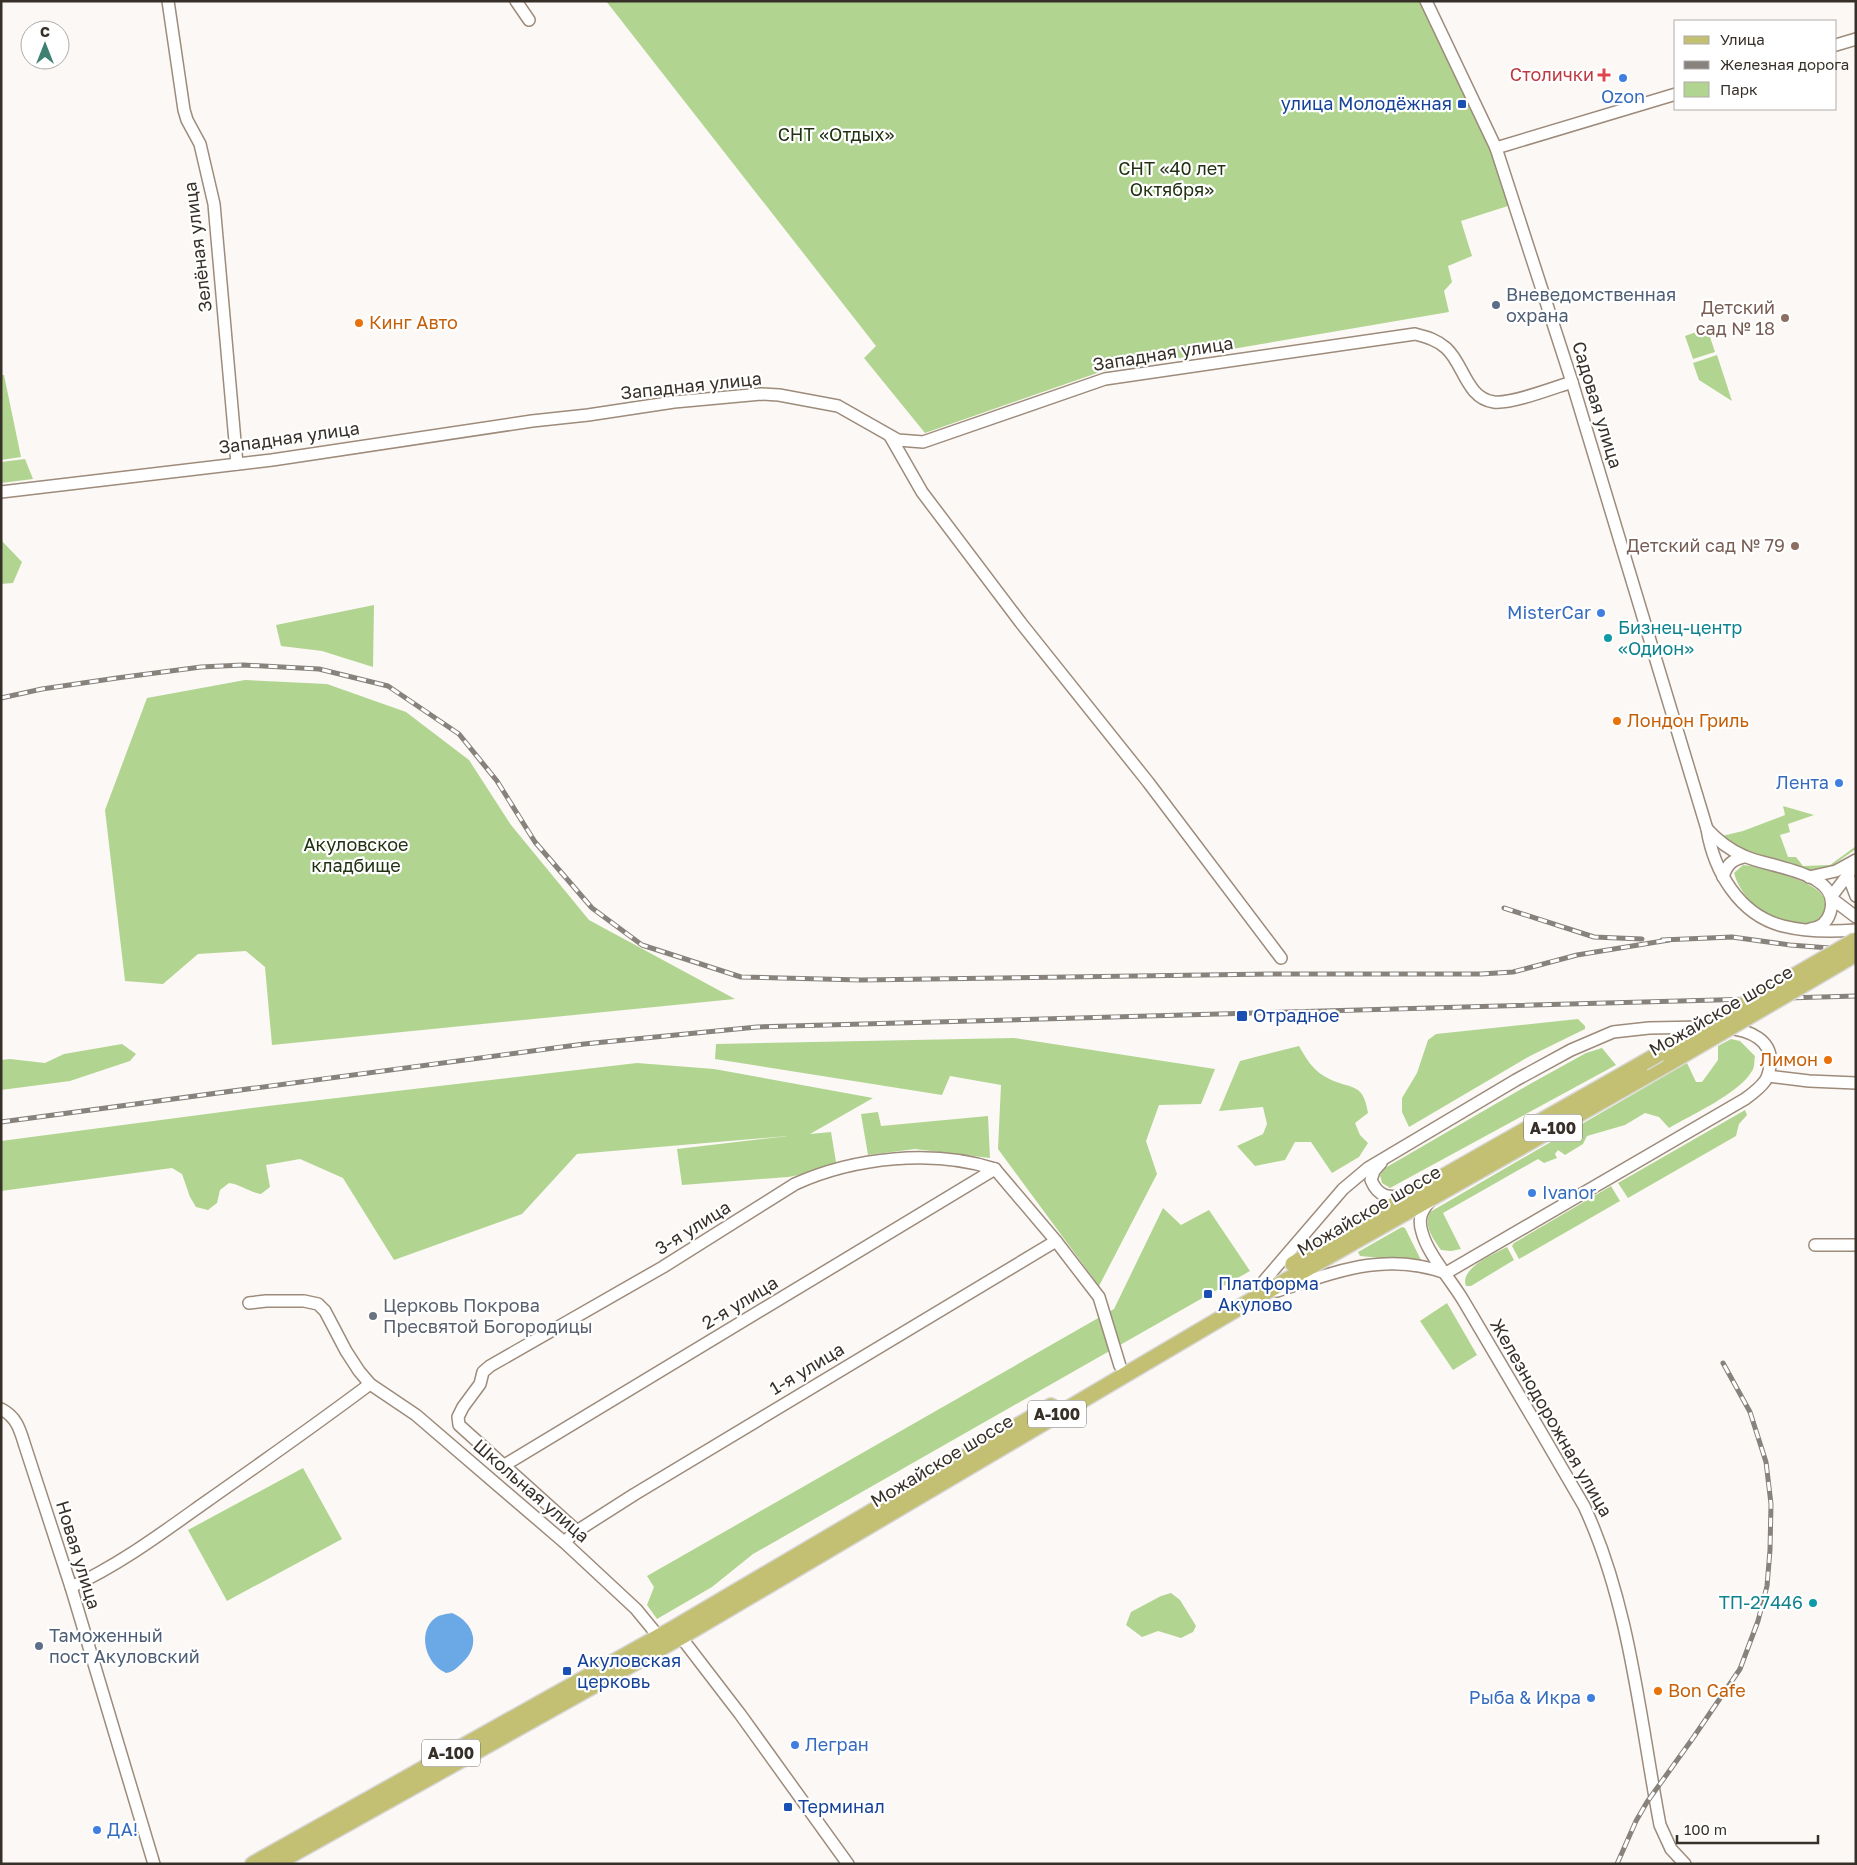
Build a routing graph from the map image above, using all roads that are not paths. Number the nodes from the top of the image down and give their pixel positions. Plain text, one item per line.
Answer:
1 (168, 1) edge
2 (516, 1) edge
3 (1426, 1) edge
4 (529, 20) dead end
5 (1856, 39) edge
6 (1837, 45) edge
7 (1674, 95) edge
8 (1496, 148) junction
9 (1572, 382) junction
10 (890, 436) junction
11 (237, 464) junction
12 (1, 492) edge
13 (1707, 829) junction
14 (1744, 857) junction
15 (1856, 862) edge
16 (1848, 875) junction
17 (1723, 877) junction
18 (1810, 877) junction
19 (1856, 896) edge
20 (1831, 897) junction
21 (1856, 917) edge
22 (1806, 930) junction
23 (1856, 930) edge
24 (1856, 940) edge
25 (1856, 954) edge
26 (1281, 958) dead end
27 (1768, 1076) junction
28 (1856, 1083) edge
29 (1389, 1155) junction
30 (996, 1169) junction
31 (1435, 1195) junction
32 (1409, 1196) junction
33 (1056, 1241) junction
34 (1856, 1245) edge
35 (1815, 1246) dead end
36 (1446, 1273) junction
37 (1264, 1281) junction
38 (1257, 1297) junction
39 (249, 1303) dead end
40 (1120, 1366) junction
41 (370, 1384) junction
42 (1, 1409) edge
43 (503, 1466) junction
44 (578, 1531) junction
45 (564, 1542) junction
46 (71, 1587) junction
47 (678, 1633) junction
48 (654, 1639) junction
49 (154, 1864) edge
50 (253, 1864) edge
51 (275, 1864) edge
52 (848, 1864) edge
53 (1685, 1864) edge

1 - 11 street, Зелёная улица
2 - 4 street
3 - 8 street, Садовая улица
5 - 6 street
7 - 8 street
8 - 9 street, Садовая улица
9 - 10 street, Западная улица
9 - 13 street, Садовая улица
10 - 11 street, Западная улица
10 - 26 street
11 - 12 street, Западная улица
13 - 14 street
13 - 17 street, Садовая улица
14 - 17 street
14 - 18 street
15 - 16 street
15 - 18 street
16 - 19 street
16 - 20 street
17 - 22 street, Садовая улица
18 - 20 street
20 - 21 street
20 - 22 street
22 - 23 street, Садовая улица
24 - 32 main road, Можайское шоссе / А-100, bridge
25 - 31 main road, Можайское шоссе / А-100, bridge
27 - 28 street
27 - 29 street
27 - 36 street
29 - 32 street
29 - 37 street
30 - 33 street
30 - 43 street, 2-я улица
30 - 43 street, 3-я улица
31 - 36 street, Железнодорожная улица
31 - 38 main road, Можайское шоссе / А-100
32 - 37 main road, Можайское шоссе / А-100
33 - 40 street
33 - 44 street, 1-я улица
34 - 35 street
36 - 38 street
36 - 53 street, Железнодорожная улица
37 - 40 main road, Можайское шоссе / А-100
38 - 47 main road, Можайское шоссе / А-100
39 - 41 street, Школьная улица
40 - 47 main road, Можайское шоссе / А-100
41 - 45 street, Школьная улица
41 - 46 street
42 - 46 street, Новая улица
43 - 44 street
44 - 45 street, 1-я улица
45 - 48 street, Школьная улица
46 - 49 street, Новая улица
47 - 48 main road, Можайское шоссе / А-100
47 - 51 main road, Можайское шоссе / А-100
47 - 52 street
48 - 50 main road, А-100

